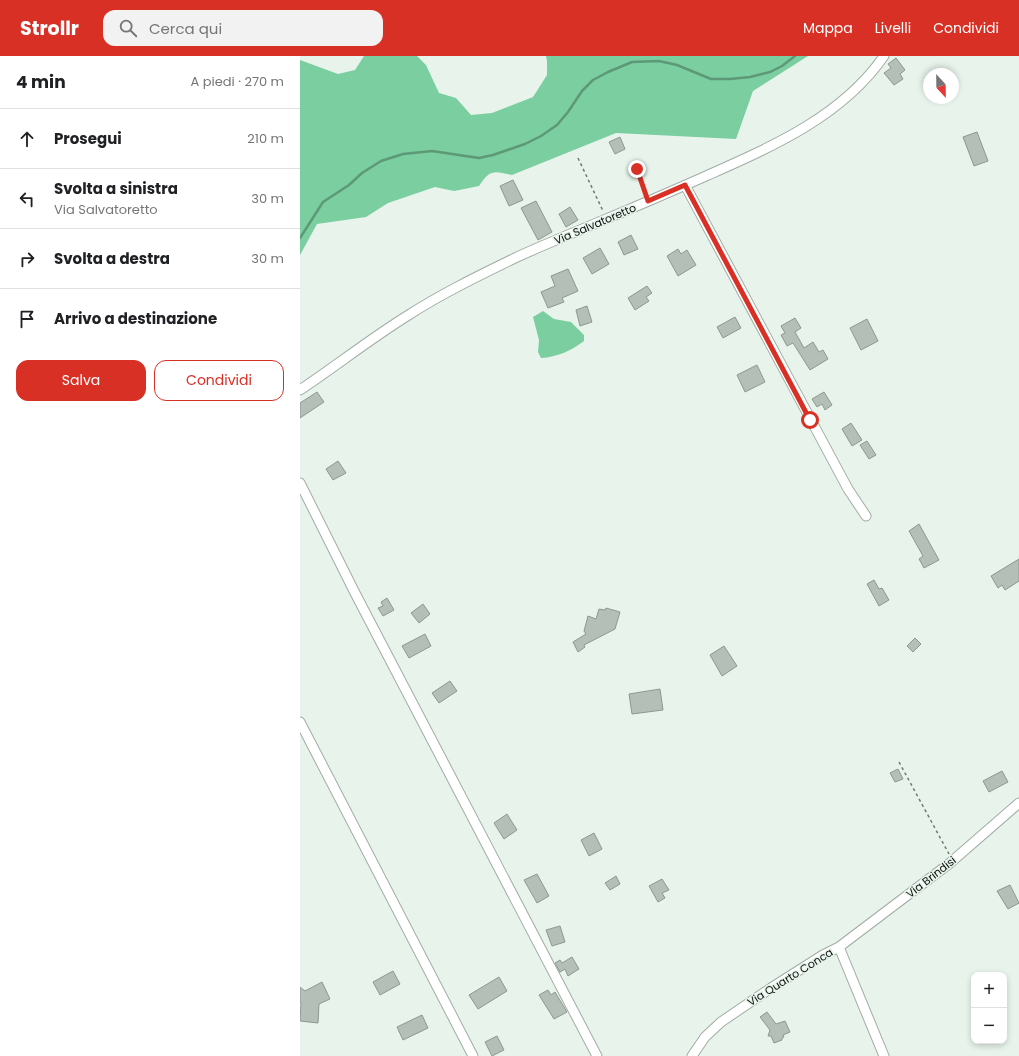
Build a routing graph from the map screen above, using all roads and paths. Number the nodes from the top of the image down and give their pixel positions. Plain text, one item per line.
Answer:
1 (884, 56) edge
2 (578, 158) dead end
3 (637, 169) dead end
4 (685, 185) junction
5 (648, 201) junction
6 (606, 219) junction
7 (300, 390) edge
8 (300, 483) edge
9 (866, 516) dead end
10 (300, 722) edge
11 (898, 762) dead end
12 (1019, 803) edge
13 (953, 861) junction
14 (839, 947) junction
15 (473, 1056) edge
16 (597, 1056) edge
17 (692, 1056) edge
18 (884, 1056) edge

1 - 4 street, Via Salvatoretto
2 - 6 path
3 - 5 path
4 - 5 street, Via Salvatoretto
4 - 9 street
5 - 6 street, Via Salvatoretto
6 - 7 street, Via Salvatoretto
8 - 16 street
10 - 15 street
11 - 13 path
12 - 13 street, Via Brindisi
13 - 14 street, Via Brindisi
14 - 17 street, Via Quarto Conca
14 - 18 street, Via Quarto Conca

